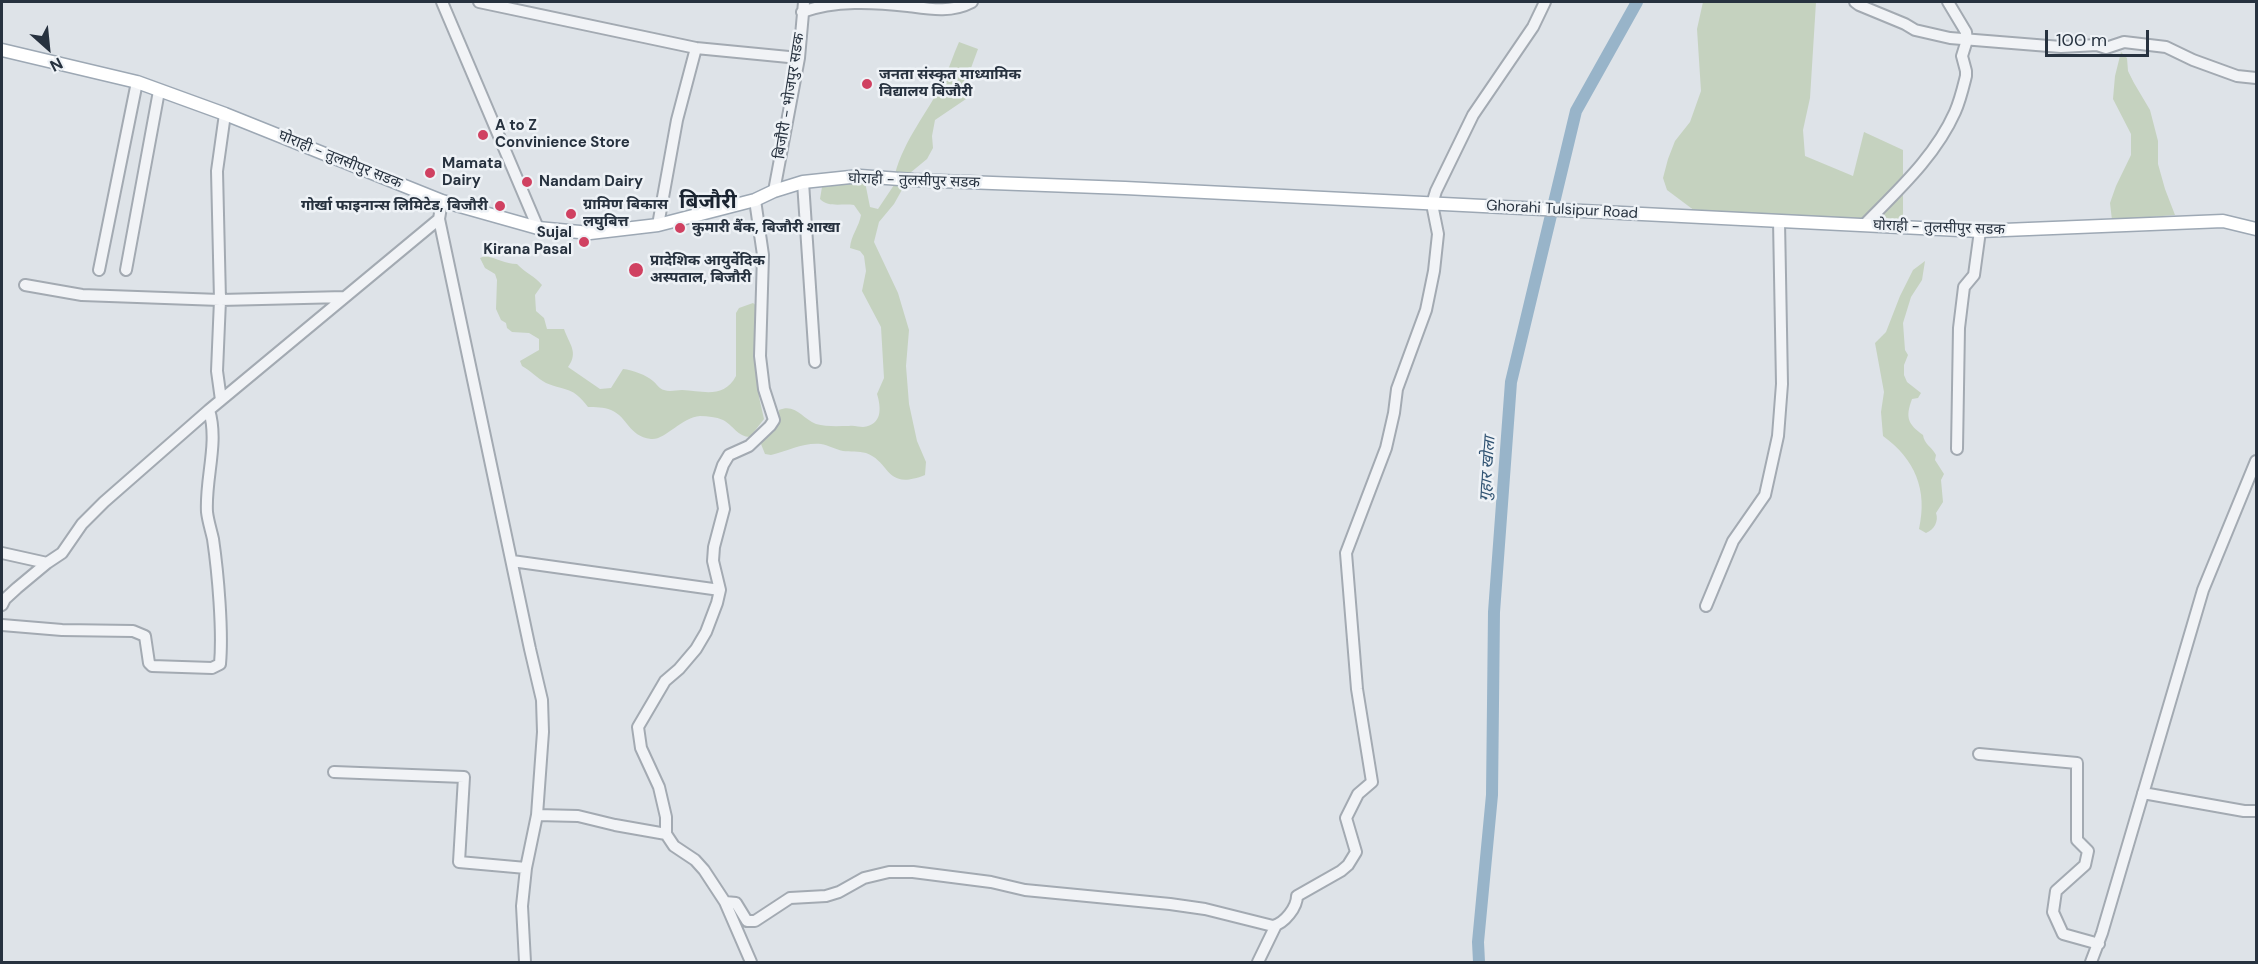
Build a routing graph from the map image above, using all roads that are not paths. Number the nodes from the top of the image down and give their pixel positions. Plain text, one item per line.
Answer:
1 (442, 2) edge
2 (479, 2) edge
3 (972, 2) edge
4 (1545, 2) edge
5 (1855, 2) edge
6 (1948, 2) edge
7 (892, 3) edge
8 (803, 7) edge
9 (1874, 7) edge
10 (1967, 40) junction
11 (696, 48) junction
12 (2, 50) edge
13 (799, 58) junction
14 (2256, 78) edge
15 (136, 82) junction
16 (159, 92) junction
17 (225, 114) junction
18 (803, 182) junction
19 (774, 191) junction
20 (755, 200) junction
21 (442, 201) junction
22 (1432, 204) junction
23 (1692, 216) joint
24 (440, 219) junction
25 (1779, 221) junction
26 (658, 225) junction
27 (1864, 225) junction
28 (538, 228) junction
29 (2256, 229) edge
30 (1980, 231) junction
31 (99, 270) dead end
32 (126, 270) dead end
33 (25, 285) dead end
34 (345, 297) junction
35 (220, 300) junction
36 (815, 362) dead end
37 (222, 400) junction
38 (209, 410) junction
39 (1956, 449) dead end
40 (2256, 461) edge
41 (2, 553) edge
42 (512, 561) junction
43 (47, 563) junction
44 (720, 590) junction
45 (2, 605) edge
46 (1706, 606) dead end
47 (2, 625) edge
48 (1979, 754) dead end
49 (334, 772) dead end
50 (2143, 793) junction
51 (2256, 811) edge
52 (537, 815) junction
53 (666, 834) junction
54 (526, 868) junction
55 (725, 902) junction
56 (1276, 925) junction
57 (2098, 944) junction
58 (525, 963) edge
59 (751, 963) edge
60 (1258, 963) edge
61 (2091, 963) edge

1 - 28 street
2 - 11 street
3 - 7 street
4 - 22 street
5 - 9 street
6 - 10 street
7 - 8 street
8 - 13 street, बिजौरी - भोजपुर सडक
9 - 10 street
10 - 14 street
10 - 27 street
11 - 13 street
11 - 26 street
12 - 15 main road, घोराही - तुलसीपुर सडक
13 - 19 street, बिजौरी - भोजपुर सडक
15 - 16 main road, घोराही - तुलसीपुर सडक
15 - 31 street
16 - 17 main road, घोराही - तुलसीपुर सडक
16 - 32 street
17 - 21 main road, घोराही - तुलसीपुर सडक
17 - 35 street
18 - 19 main road, घोराही - तुलसीपुर सडक
18 - 22 main road, घोराही - तुलसीपुर सडक
18 - 36 street
19 - 20 main road, घोराही - तुलसीपुर सडक
20 - 26 main road, घोराही - तुलसीपुर सडक
20 - 44 street
21 - 24 street
21 - 28 main road, घोराही - तुलसीपुर सडक
22 - 23 main road, Ghorahi Tulsipur Road
22 - 56 street
23 - 25 main road, घोराही - तुलसीपुर सडक
24 - 34 street
24 - 42 street
25 - 27 main road, घोराही - तुलसीपुर सडक
25 - 46 street
26 - 28 main road, घोराही - तुलसीपुर सडक
27 - 30 main road, घोराही - तुलसीपुर सडक
29 - 30 main road, घोराही - तुलसीपुर सडक
30 - 39 street
33 - 35 street
34 - 35 street
34 - 37 street
35 - 37 street
37 - 38 street
38 - 43 street
38 - 47 street
40 - 50 street
41 - 43 street
42 - 44 street
42 - 52 street
43 - 45 street
44 - 53 street
48 - 57 street
49 - 54 street
50 - 51 street
50 - 57 street
52 - 53 street
52 - 54 street
53 - 55 street
54 - 58 street
55 - 56 street
55 - 59 street
56 - 60 street
57 - 61 street

